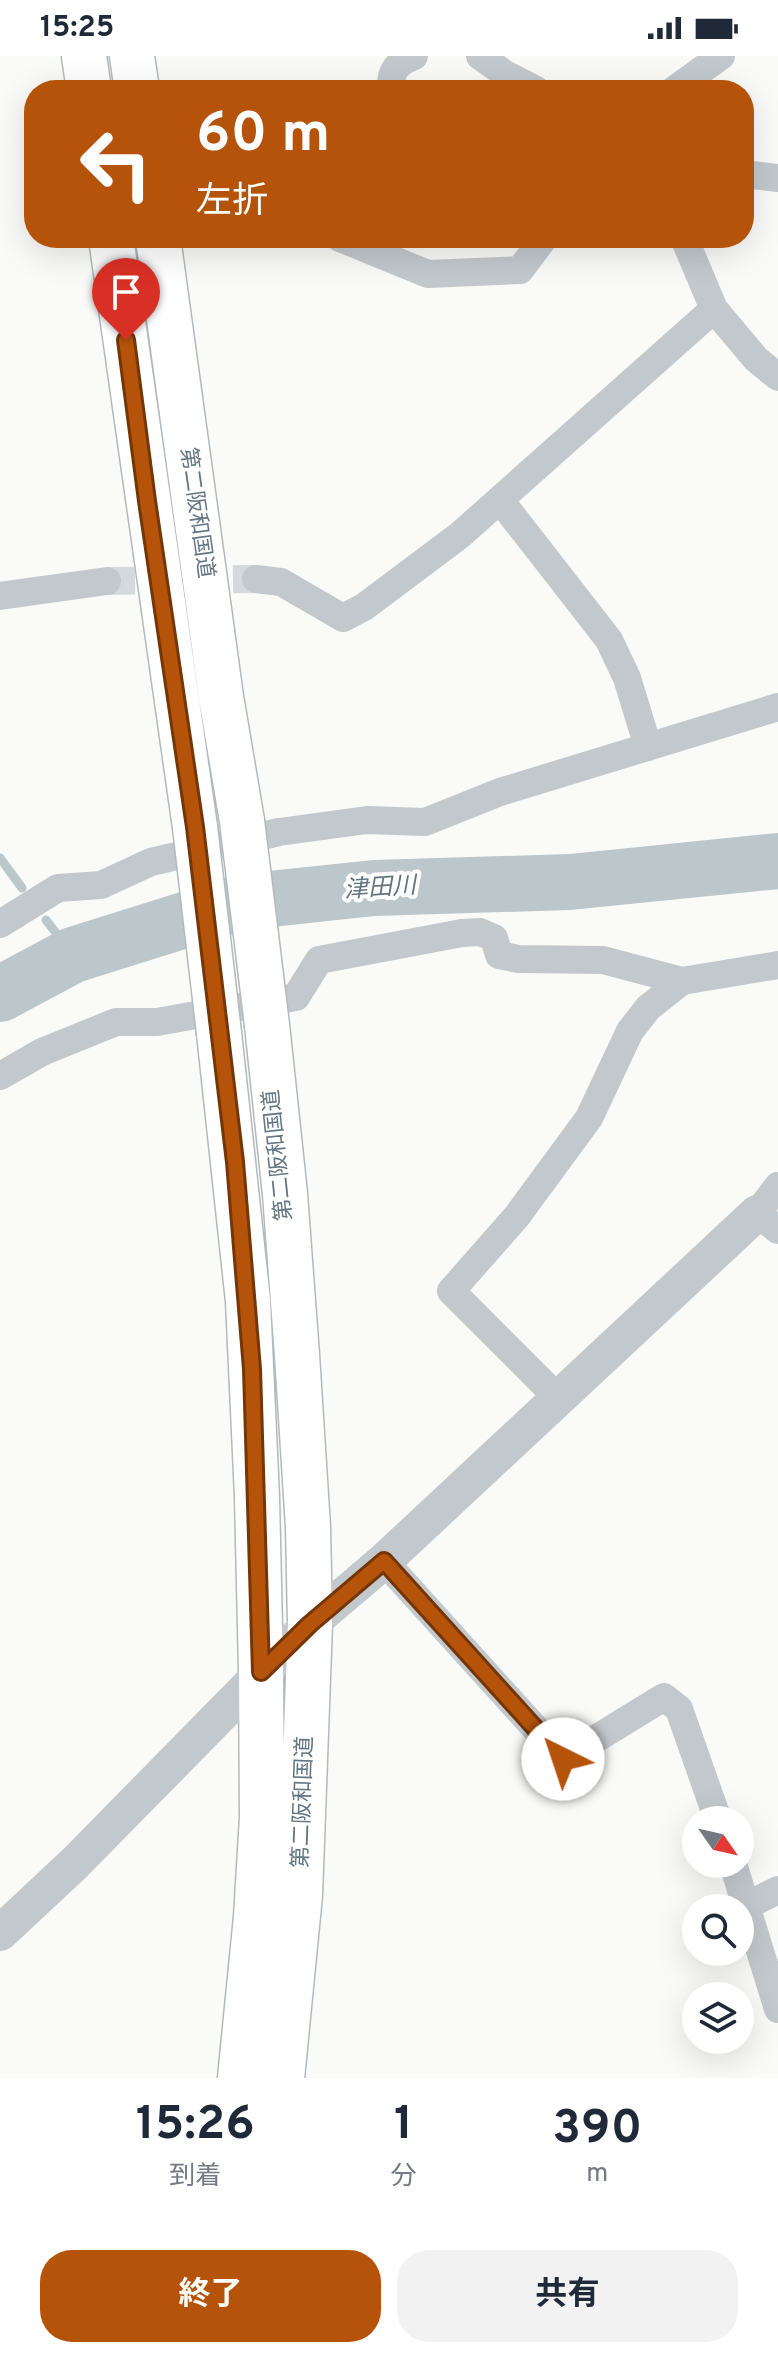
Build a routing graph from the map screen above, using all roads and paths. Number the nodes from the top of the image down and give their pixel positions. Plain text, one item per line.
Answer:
1 (84, 56) edge
2 (132, 56) edge
3 (414, 56) edge
4 (480, 56) edge
5 (721, 56) edge
6 (88, 80) edge
7 (136, 80) edge
8 (390, 80) edge
9 (517, 80) edge
10 (688, 80) edge
11 (754, 175) edge
12 (778, 178) edge
13 (112, 248) edge
14 (159, 248) edge
15 (364, 248) edge
16 (536, 248) edge
17 (688, 248) edge
18 (714, 309) junction
19 (778, 377) edge
20 (500, 500) junction
21 (256, 579) tunnel mouth
22 (107, 581) tunnel mouth
23 (0, 596) edge
24 (778, 707) edge
25 (648, 747) junction
26 (0, 924) edge
27 (778, 965) edge
28 (682, 981) junction
29 (0, 1076) edge
30 (771, 1210) edge
31 (558, 1398) junction
32 (384, 1561) junction
33 (310, 1624) junction
34 (261, 1672) junction
35 (713, 1806) edge
36 (778, 1890) edge
37 (754, 1902) edge
38 (754, 1926) edge
39 (0, 1933) edge
40 (778, 2009) edge
41 (240, 2078) edge
42 (282, 2078) edge

1 - 6 highway
2 - 7 highway
3 - 8 street
4 - 9 street
5 - 10 street
11 - 12 street
13 - 34 highway, 第二阪和国道, bridge
14 - 33 highway, 第二阪和国道, bridge
15 - 16 street
17 - 18 street
18 - 19 street
18 - 20 street
20 - 21 street
20 - 25 street
22 - 23 street
24 - 25 street
25 - 26 street
27 - 28 street
28 - 29 street
28 - 31 street
30 - 31 street
31 - 32 street
32 - 33 street
32 - 35 street
33 - 34 street
33 - 42 highway, 第二阪和国道
34 - 39 street
34 - 41 highway, 第二阪和国道
36 - 37 street
38 - 40 street

